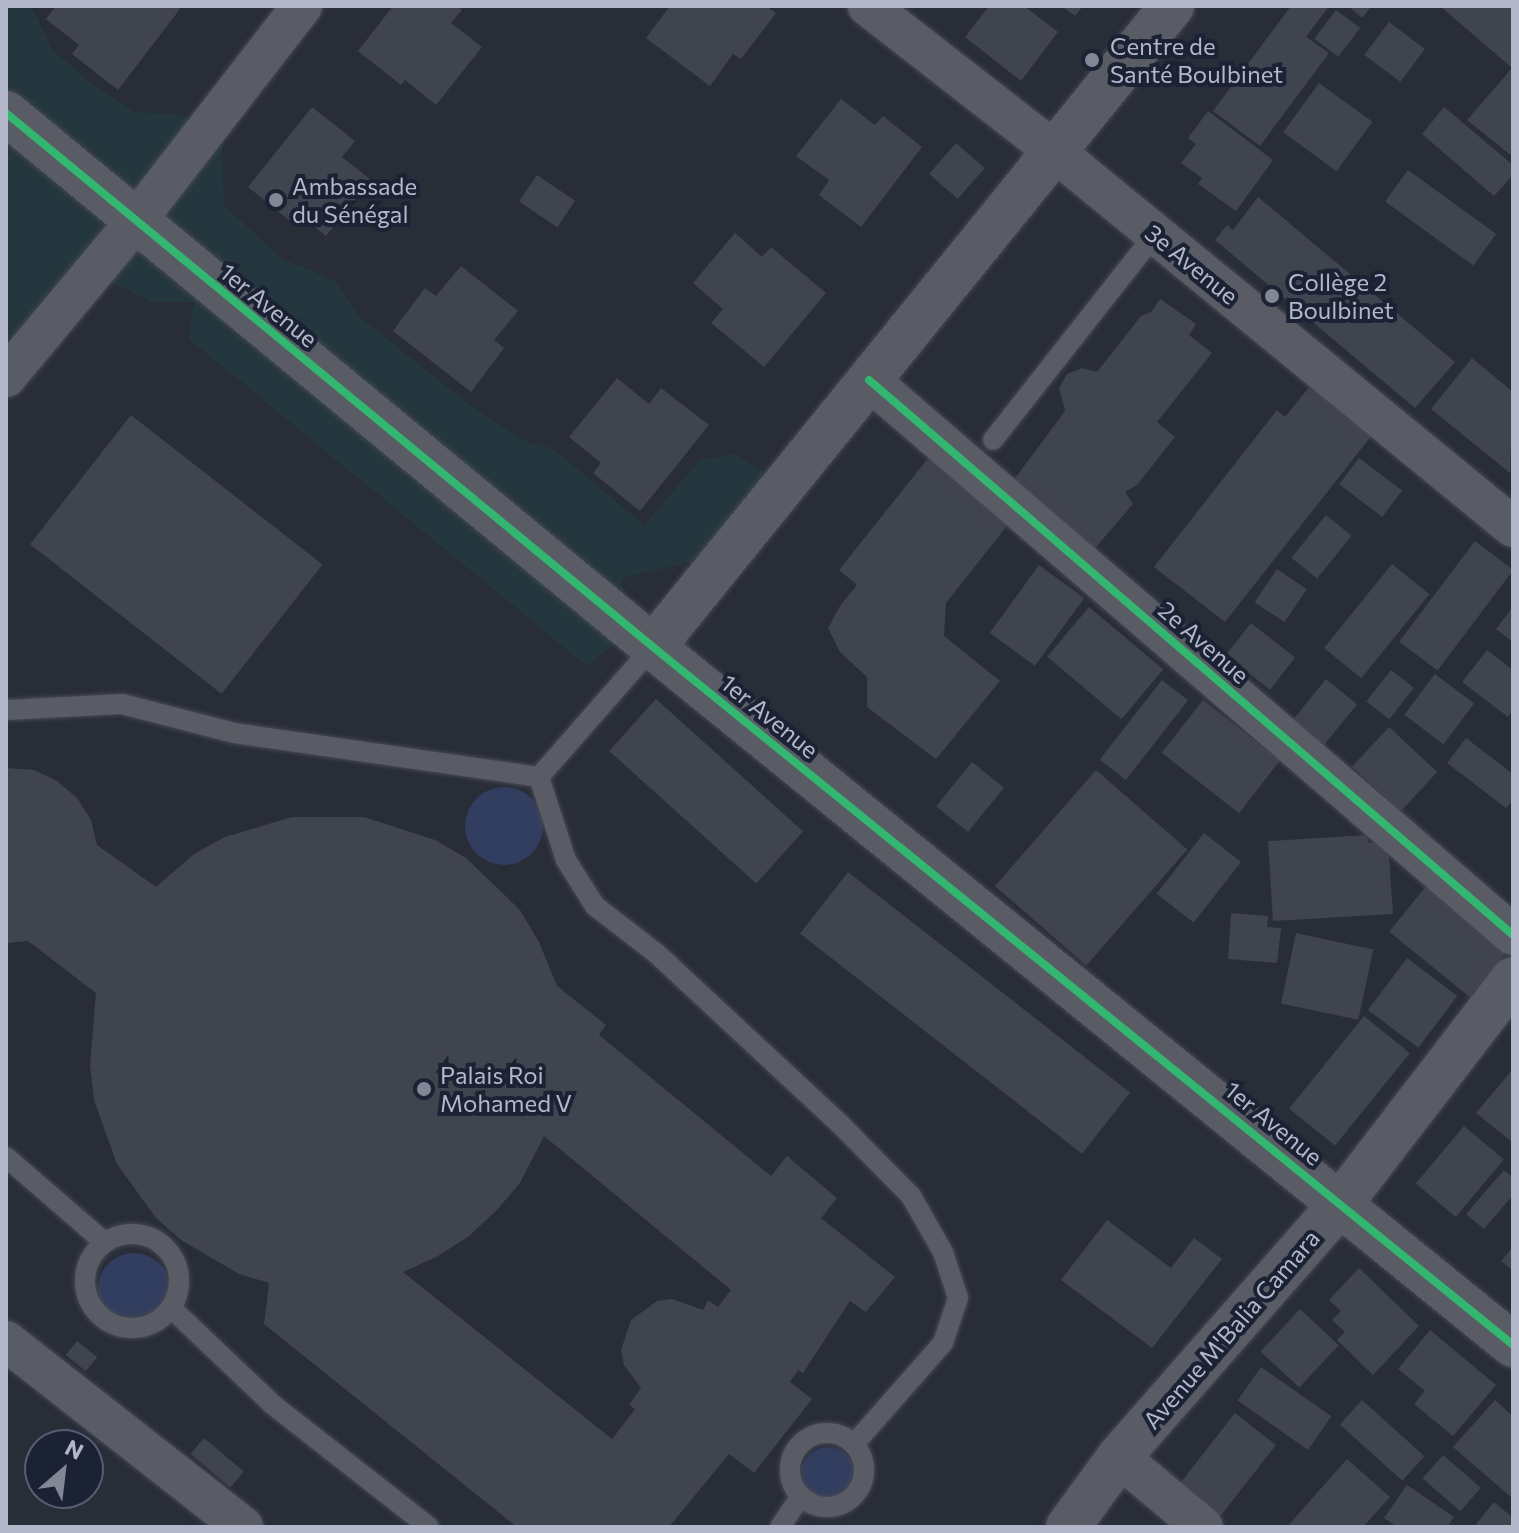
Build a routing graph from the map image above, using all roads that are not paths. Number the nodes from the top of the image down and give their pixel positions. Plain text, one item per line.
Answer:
1 (302, 6) edge
2 (868, 6) edge
3 (1172, 6) edge
4 (6, 113) edge
5 (1054, 151) junction
6 (135, 222) junction
7 (1155, 234) junction
8 (6, 377) edge
9 (869, 380) junction
10 (993, 440) dead end
11 (1513, 527) edge
12 (653, 647) junction
13 (6, 710) edge
14 (539, 777) junction
15 (1513, 935) edge
16 (1513, 979) edge
17 (6, 1157) edge
18 (1341, 1203) junction
19 (104, 1242) junction
20 (171, 1308) junction
21 (6, 1341) edge
22 (1513, 1345) edge
23 (854, 1444) junction
24 (1119, 1457) junction
25 (801, 1496) junction
26 (243, 1527) edge
27 (429, 1527) edge
28 (780, 1527) edge
29 (1068, 1527) edge
30 (1203, 1527) edge

1 - 6 street
2 - 5 street, 3e Avenue
3 - 5 street
4 - 6 street, 1er Avenue
5 - 7 street, 3e Avenue
5 - 9 street
6 - 8 street
6 - 12 street, 1er Avenue
7 - 10 lane
7 - 11 street, 3e Avenue
9 - 12 street
9 - 15 street, 2e Avenue
12 - 14 lane
12 - 18 street, 1er Avenue
13 - 14 lane
14 - 23 lane
16 - 18 street, Avenue M'Balia Camara
17 - 19 lane
18 - 22 street, 1er Avenue
18 - 24 street, Avenue M'Balia Camara
19 - 20 lane
19 - 20 lane
20 - 27 lane
21 - 26 street
23 - 25 lane
23 - 25 lane
24 - 29 street, Avenue M'Balia Camara
24 - 30 street
25 - 28 lane

